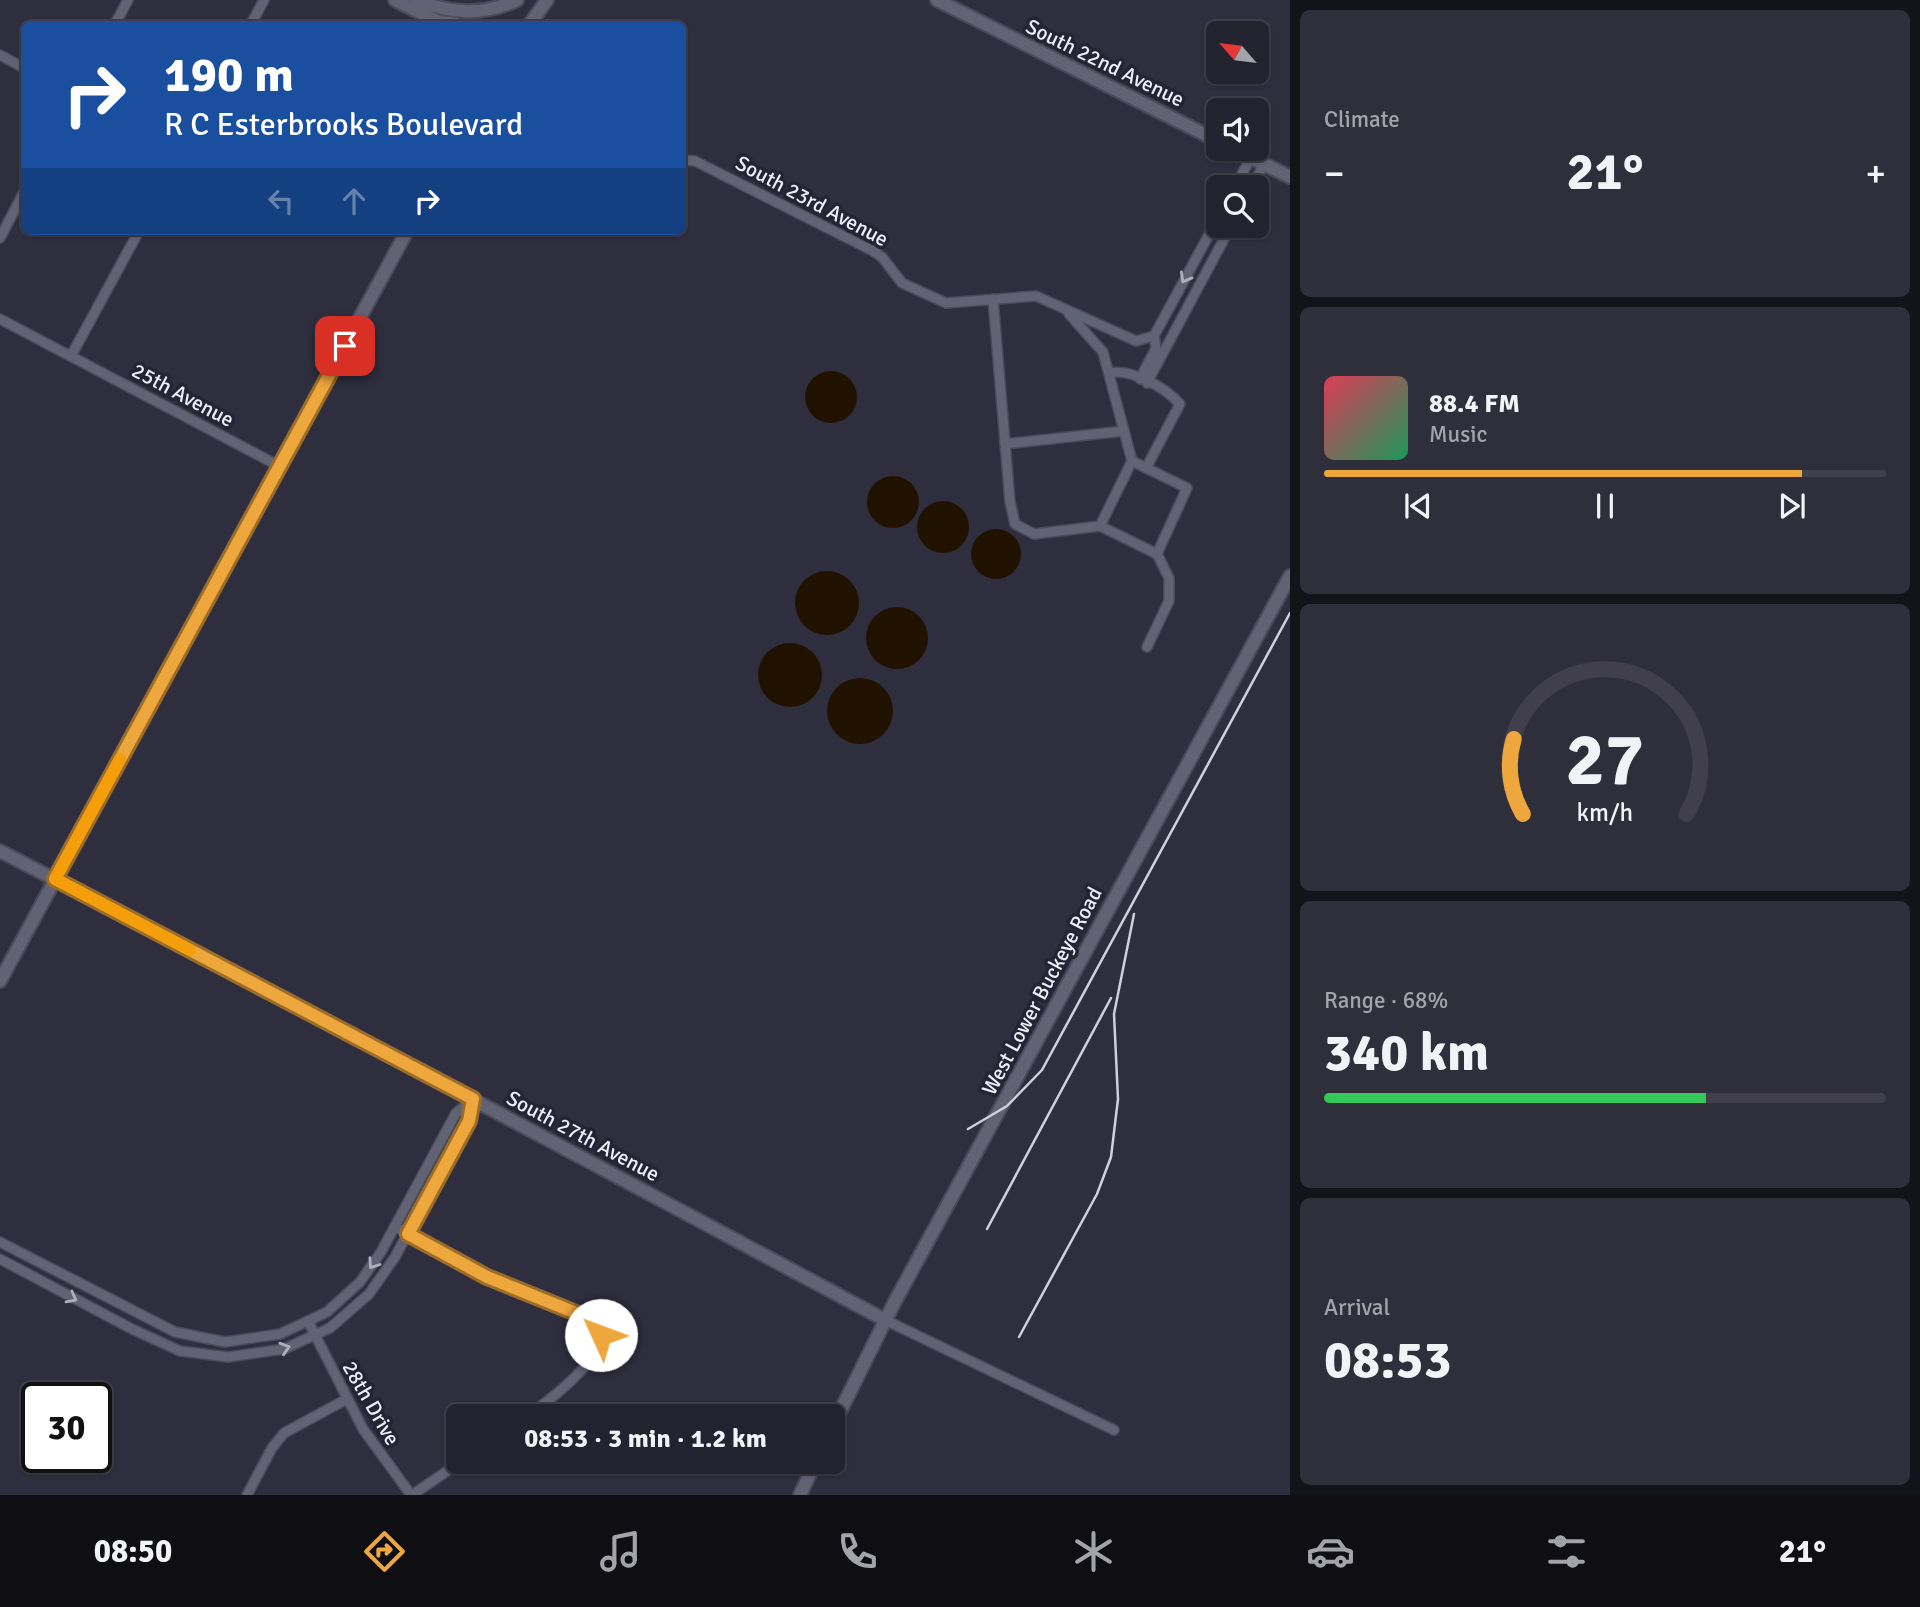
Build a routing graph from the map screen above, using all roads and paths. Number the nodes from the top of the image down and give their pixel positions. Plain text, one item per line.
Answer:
1 (128, 0) edge
2 (264, 0) edge
3 (395, 0) edge
4 (416, 0) edge
5 (517, 0) edge
6 (547, 0) edge
7 (937, 0) edge
8 (117, 21) edge
9 (253, 21) edge
10 (437, 21) edge
11 (532, 21) edge
12 (0, 55) edge
13 (21, 66) edge
14 (1206, 135) edge
15 (686, 160) edge
16 (1258, 161) edge
17 (1264, 164) junction
18 (1258, 175) edge
19 (1290, 177) edge
20 (21, 198) edge
21 (137, 235) edge
22 (405, 235) edge
23 (0, 238) edge
24 (1207, 238) edge
25 (1224, 238) edge
26 (993, 299) junction
27 (1063, 308) junction
28 (0, 319) edge
29 (1154, 336) junction
30 (71, 356) junction
31 (1108, 373) junction
32 (1143, 381) junction
33 (1124, 431) junction
34 (1005, 444) junction
35 (1132, 461) junction
36 (279, 466) junction
37 (1146, 468) junction
38 (1100, 526) junction
39 (1157, 554) junction
40 (1290, 576) edge
41 (1147, 647) dead end
42 (0, 851) edge
43 (55, 879) junction
44 (0, 981) edge
45 (473, 1099) junction
46 (395, 1226) junction
47 (408, 1234) junction
48 (0, 1242) edge
49 (0, 1259) edge
50 (885, 1320) junction
51 (309, 1323) junction
52 (315, 1336) junction
53 (347, 1399) junction
54 (544, 1404) edge
55 (844, 1404) edge
56 (1114, 1430) dead end
57 (446, 1472) edge
58 (810, 1474) edge
59 (247, 1495) edge
60 (411, 1495) edge
61 (800, 1495) edge

1 - 8 street
2 - 9 street
3 - 10 main road
4 - 5 main road
6 - 11 main road
7 - 14 main road, South 22nd Avenue
12 - 13 street
15 - 26 street, South 23rd Avenue
16 - 17 main road
17 - 18 street
17 - 19 main road
20 - 23 street
21 - 30 street
22 - 36 main road
24 -> 29 street
25 - 32 street
26 - 27 street, South 23rd Avenue
26 - 34 street
27 - 29 street, South 23rd Avenue
27 - 31 street
28 - 30 street, 25th Avenue
29 - 32 street
30 - 36 street, 25th Avenue
31 - 32 street
31 - 33 street
32 - 37 street
33 - 34 street
33 - 35 street
34 - 38 street
35 - 37 street
35 - 38 street
36 - 43 main road
37 - 39 street
38 - 39 street
39 - 41 street
40 - 50 main road, West Lower Buckeye Road
42 - 43 main road, South 27th Avenue
43 - 44 main road
43 - 45 main road, South 27th Avenue
45 - 46 street
45 - 47 street
45 - 50 main road, South 27th Avenue
46 - 47 street
46 -> 51 street
47 - 52 street
47 - 54 street
48 - 51 street
49 -> 52 street
50 - 55 main road, West Lower Buckeye Road
50 - 56 street, South 27th Avenue
51 - 52 street, 28th Drive
52 - 53 street, 28th Drive
53 - 59 street
53 - 60 street, 28th Drive
57 - 60 street
58 - 61 main road

